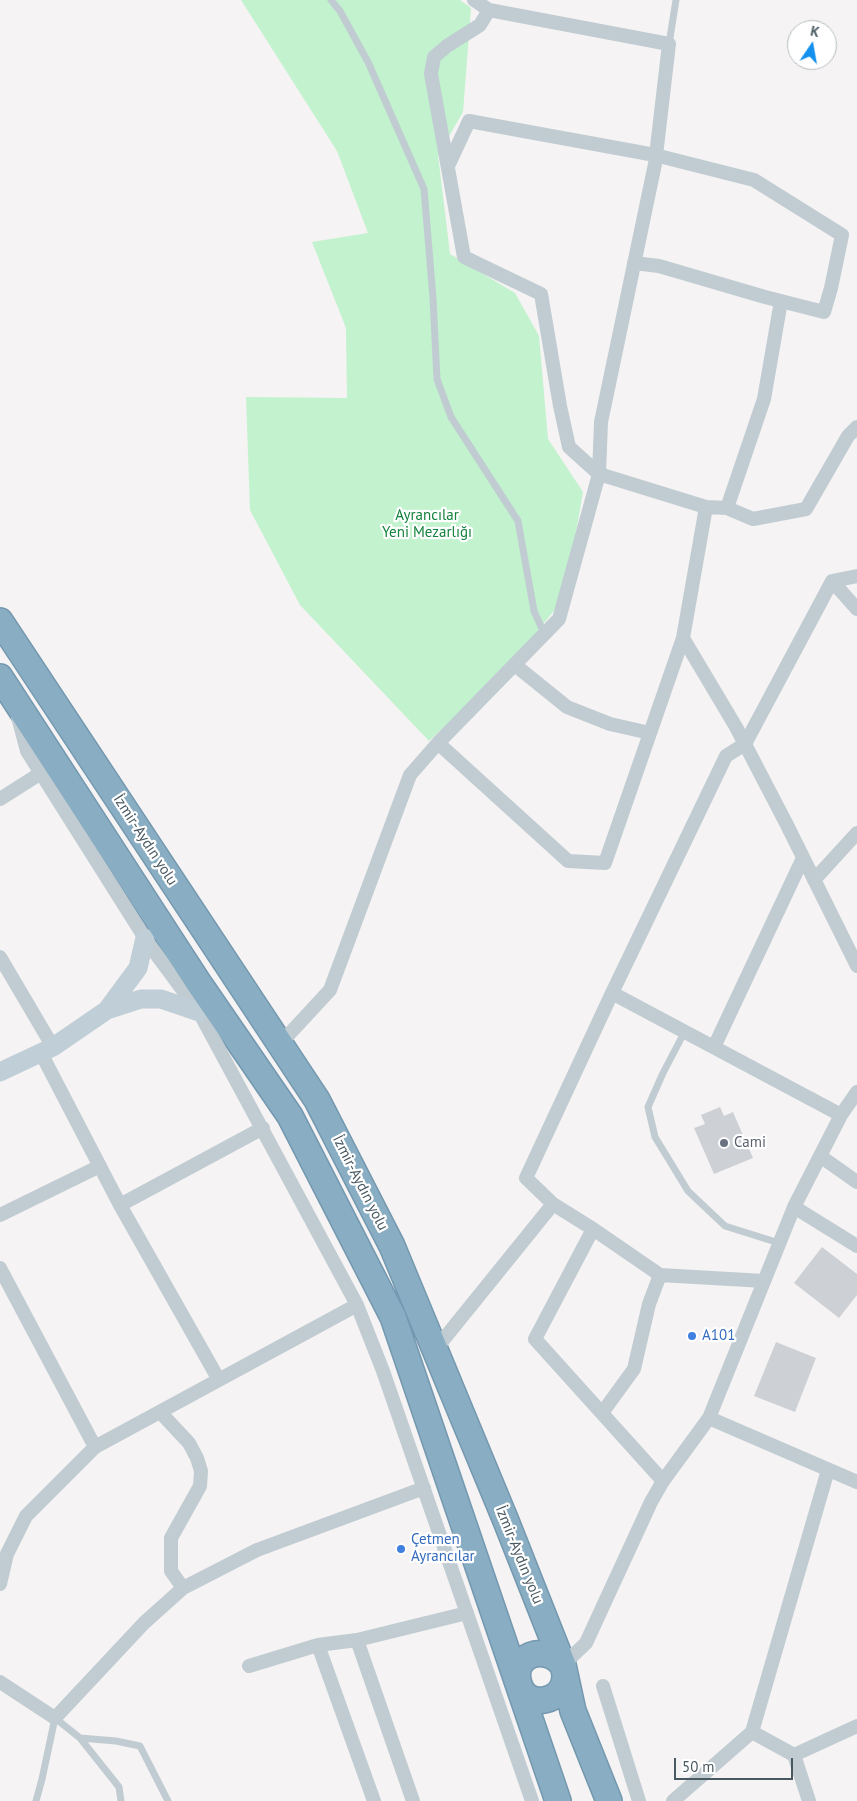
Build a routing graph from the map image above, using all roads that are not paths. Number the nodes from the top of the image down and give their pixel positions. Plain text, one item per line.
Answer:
1 (331, 0) edge
2 (474, 0) edge
3 (676, 0) edge
4 (489, 10) junction
5 (670, 44) junction
6 (655, 156) junction
7 (448, 166) junction
8 (634, 264) junction
9 (781, 301) junction
10 (857, 427) edge
11 (599, 474) junction
12 (706, 507) junction
13 (727, 508) junction
14 (857, 576) edge
15 (832, 581) junction
16 (857, 610) edge
17 (0, 621) edge
18 (544, 633) junction
19 (683, 638) junction
20 (515, 665) junction
21 (0, 677) edge
22 (14, 698) junction
23 (650, 733) junction
24 (438, 742) junction
25 (745, 744) junction
26 (41, 773) junction
27 (0, 799) edge
28 (857, 832) edge
29 (803, 858) junction
30 (814, 880) junction
31 (145, 938) junction
32 (0, 957) edge
33 (857, 966) edge
34 (200, 985) junction
35 (612, 992) junction
36 (107, 1010) junction
37 (199, 1012) junction
38 (231, 1031) junction
39 (685, 1031) junction
40 (280, 1044) junction
41 (714, 1047) junction
42 (47, 1050) junction
43 (0, 1072) edge
44 (857, 1092) edge
45 (841, 1115) junction
46 (263, 1128) junction
47 (820, 1156) junction
48 (100, 1166) junction
49 (857, 1182) edge
50 (553, 1204) junction
51 (120, 1205) junction
52 (794, 1207) junction
53 (0, 1215) edge
54 (593, 1228) junction
55 (779, 1243) junction
56 (857, 1246) edge
57 (0, 1268) edge
58 (660, 1274) junction
59 (764, 1281) junction
60 (357, 1305) junction
61 (436, 1350) junction
62 (219, 1380) junction
63 (160, 1412) junction
64 (602, 1414) junction
65 (709, 1418) junction
66 (95, 1447) junction
67 (828, 1470) junction
68 (663, 1481) junction
69 (857, 1482) edge
70 (424, 1488) junction
71 (0, 1584) edge
72 (183, 1588) junction
73 (467, 1613) junction
74 (357, 1640) junction
75 (318, 1645) junction
76 (249, 1666) dead end
77 (564, 1670) junction
78 (0, 1682) edge
79 (519, 1684) junction
80 (603, 1686) dead end
81 (55, 1718) junction
82 (857, 1726) edge
83 (752, 1732) junction
84 (80, 1738) junction
85 (794, 1755) junction
86 (36, 1801) edge
87 (121, 1801) edge
88 (168, 1801) edge
89 (374, 1801) edge
90 (413, 1801) edge
91 (532, 1801) edge
92 (558, 1801) edge
93 (609, 1801) edge
94 (638, 1801) edge
95 (673, 1801) edge
96 (809, 1801) edge

1 - 18 lane
2 - 4 street
3 - 5 lane
4 - 5 street
4 - 7 street
5 - 6 street
6 - 7 street
6 - 8 street
6 - 9 street
7 - 11 street
8 - 9 street
8 - 11 street
9 - 13 street
10 - 13 street
11 - 12 street
11 - 18 street
12 - 13 street
12 - 19 street
14 - 15 street
15 - 16 street
15 - 25 street
17 - 40 highway, İzmir-Aydın yolu
18 - 20 street
19 - 23 street
19 - 25 street
20 - 23 street
20 - 24 street
21 - 22 highway
22 - 26 street
22 - 34 highway
23 - 24 street
24 - 40 street
25 - 29 street
25 - 35 street
26 - 27 street
26 - 31 street
28 - 30 street
29 - 30 street
29 - 41 street
30 - 33 street
31 - 36 street
31 - 37 street
32 - 42 street
34 - 37 highway
34 - 38 highway
35 - 39 street
35 - 50 street
36 - 37 street
36 - 42 street
37 - 38 highway
37 - 46 street
38 - 79 highway
39 - 41 street
39 - 55 lane
40 - 61 highway, İzmir-Aydın yolu
41 - 45 street
42 - 43 street
42 - 48 street
44 - 45 street
45 - 47 street
46 - 51 street
46 - 60 street
47 - 49 street
47 - 52 street
48 - 51 street
48 - 53 street
50 - 54 street
50 - 61 street
51 - 62 street
52 - 55 street
52 - 56 street
54 - 58 street
54 - 64 street
55 - 59 street
57 - 66 street
58 - 59 street
58 - 64 street
59 - 65 street
60 - 62 street
60 - 70 street
61 - 77 highway, İzmir-Aydın yolu
62 - 63 street
63 - 66 street
63 - 72 street
64 - 68 street
65 - 67 street
65 - 68 street
66 - 71 street
67 - 69 street
67 - 83 street
68 - 77 street
70 - 72 street
70 - 73 street
72 - 81 street
73 - 74 street
73 - 91 street
74 - 75 street
74 - 90 street
75 - 76 street
75 - 89 street
77 - 79 highway
77 - 79 highway
77 - 93 highway, İzmir-Aydın yolu
78 - 81 street
79 - 92 highway
80 - 94 street
81 - 84 lane
81 - 86 lane
82 - 85 street
83 - 85 street
83 - 95 street
84 - 87 lane
84 - 88 lane
85 - 96 street

